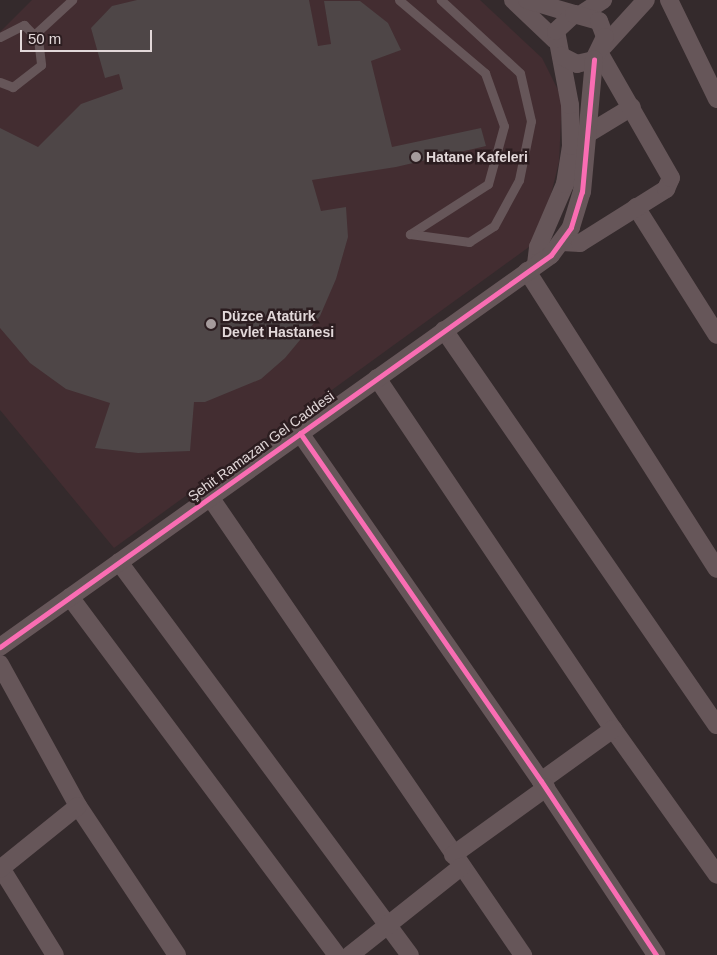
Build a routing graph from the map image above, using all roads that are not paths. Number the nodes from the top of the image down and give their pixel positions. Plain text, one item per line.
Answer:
1 (72, 0) edge
2 (398, 0) edge
3 (441, 0) edge
4 (513, 0) edge
5 (527, 0) edge
6 (603, 0) edge
7 (646, 0) edge
8 (669, 0) edge
9 (579, 13) junction
10 (34, 35) junction
11 (0, 37) edge
12 (558, 48) junction
13 (599, 53) junction
14 (0, 82) edge
15 (717, 99) edge
16 (632, 107) junction
17 (589, 133) junction
18 (636, 207) junction
19 (562, 242) junction
20 (531, 268) junction
21 (444, 330) junction
22 (717, 335) edge
23 (377, 378) junction
24 (300, 433) junction
25 (210, 497) junction
26 (119, 562) junction
27 (717, 570) edge
28 (70, 597) junction
29 (0, 647) edge
30 (0, 664) edge
31 (717, 725) edge
32 (613, 729) junction
33 (543, 785) junction
34 (78, 806) junction
35 (457, 861) junction
36 (0, 869) edge
37 (717, 875) edge
38 (388, 925) junction
39 (55, 955) edge
40 (177, 955) edge
41 (337, 955) edge
42 (350, 955) edge
43 (410, 955) edge
44 (523, 955) edge
45 (656, 955) edge

1 - 10 lane
2 - 3 lane
4 - 12 street
5 - 9 street
6 - 9 street
7 - 13 street
8 - 15 street
9 - 12 street
9 - 13 street
10 - 11 lane
10 - 14 lane
12 - 13 street
12 - 20 street
13 - 16 street
13 - 17 street
16 - 17 street
16 - 18 street
17 - 19 street
18 - 19 street
18 - 22 street
19 - 20 street, Şehit Ramazan Gel Caddesi
20 - 21 street, Şehit Ramazan Gel Caddesi
20 - 27 street
21 - 23 street, Şehit Ramazan Gel Caddesi
21 - 31 street
23 - 24 street, Şehit Ramazan Gel Caddesi
23 - 32 street
24 - 25 street, Şehit Ramazan Gel Caddesi
24 - 33 street
25 - 26 street, Şehit Ramazan Gel Caddesi
25 - 35 street
26 - 28 street, Şehit Ramazan Gel Caddesi
26 - 38 street
28 - 29 street, Şehit Ramazan Gel Caddesi
28 - 41 street
30 - 34 street
32 - 33 street
32 - 37 street
33 - 35 street
33 - 45 street
34 - 36 street
34 - 40 street
35 - 38 street
35 - 44 street
36 - 39 street
38 - 42 street
38 - 43 street

